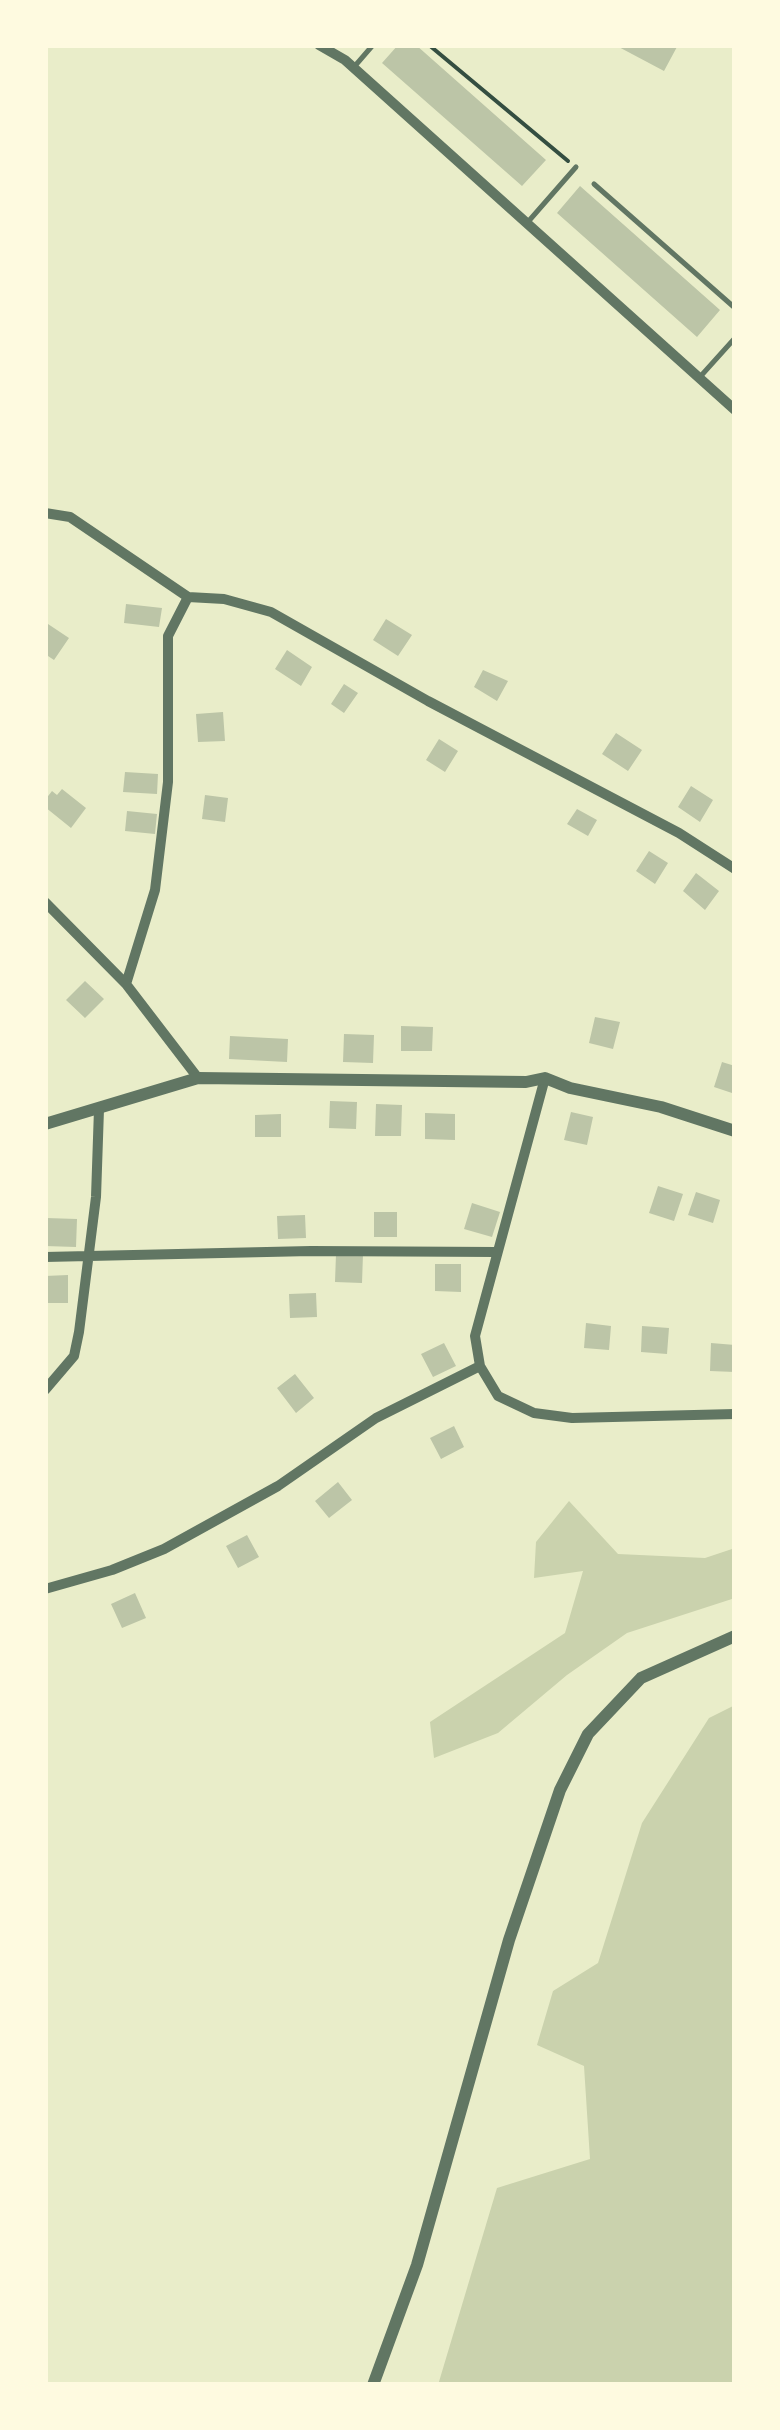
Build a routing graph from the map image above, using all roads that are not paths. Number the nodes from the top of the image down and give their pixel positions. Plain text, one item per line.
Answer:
1 (319, 45) edge
2 (373, 45) edge
3 (354, 67) junction
4 (576, 168) road end
5 (594, 184) dead end
6 (527, 223) junction
7 (735, 308) edge
8 (735, 338) edge
9 (699, 378) junction
10 (735, 410) edge
11 (45, 513) edge
12 (188, 597) junction
13 (735, 869) edge
14 (45, 902) edge
15 (126, 984) junction
16 (198, 1078) junction
17 (545, 1078) junction
18 (99, 1109) junction
19 (45, 1124) edge
20 (735, 1131) edge
21 (496, 1252) junction
22 (87, 1254) junction
23 (45, 1257) edge
24 (480, 1366) junction
25 (45, 1390) edge
26 (735, 1414) edge
27 (45, 1589) edge
28 (735, 1636) edge
29 (373, 2385) edge

1 - 3 street
2 - 3 lane
3 - 6 street
4 - 6 lane
5 - 7 lane
6 - 9 street
8 - 9 lane
9 - 10 street
11 - 12 street
12 - 13 street
12 - 15 street
14 - 15 street
15 - 16 street
16 - 17 street
16 - 18 street
17 - 20 street
17 - 21 street
18 - 19 street
18 - 22 street
21 - 22 street
21 - 24 street
22 - 23 street
22 - 25 street
24 - 26 street
24 - 27 street
28 - 29 street

